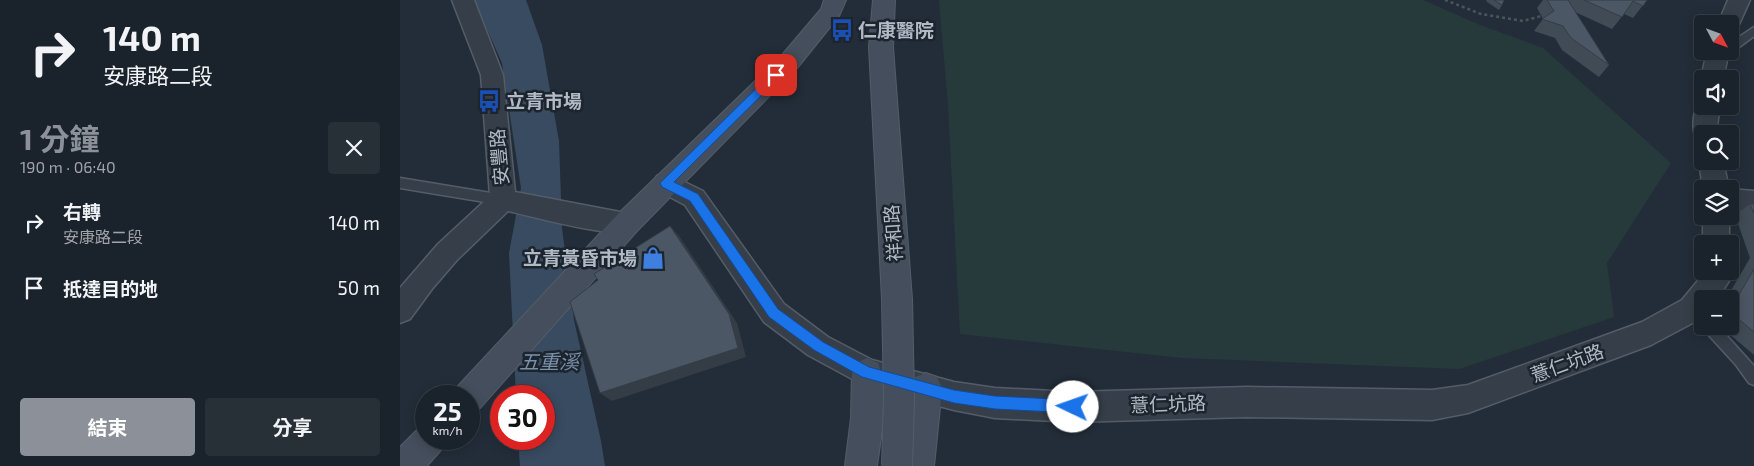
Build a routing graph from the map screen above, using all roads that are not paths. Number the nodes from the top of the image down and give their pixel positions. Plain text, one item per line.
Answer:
1 (463, 0) edge
2 (836, 0) edge
3 (884, 0) edge
4 (1739, 0) edge
5 (1733, 15) edge
6 (1754, 31) edge
7 (1739, 42) edge
8 (400, 183) edge
9 (666, 183) junction
10 (502, 200) junction
11 (1739, 200) edge
12 (1754, 202) edge
13 (627, 223) junction
14 (404, 299) edge
15 (1694, 320) edge
16 (1717, 335) edge
17 (867, 372) junction
18 (1754, 378) edge
19 (480, 385) edge
20 (926, 388) junction
21 (420, 450) edge
22 (405, 466) edge
23 (861, 466) edge
24 (897, 466) edge
25 (918, 466) edge

1 - 10 street, 安豐路
2 - 9 main road
3 - 24 main road, 祥和路, bridge
4 - 5 street
6 - 7 lane
8 - 10 lane
9 - 13 main road
9 - 17 street, 薏仁坑路
10 - 13 street
10 - 14 street, 安豐路
11 - 12 street
13 - 19 main road
15 - 20 street, 薏仁坑路
16 - 18 lane
17 - 20 street, 薏仁坑路
17 - 23 main road
20 - 25 main road
21 - 22 main road

